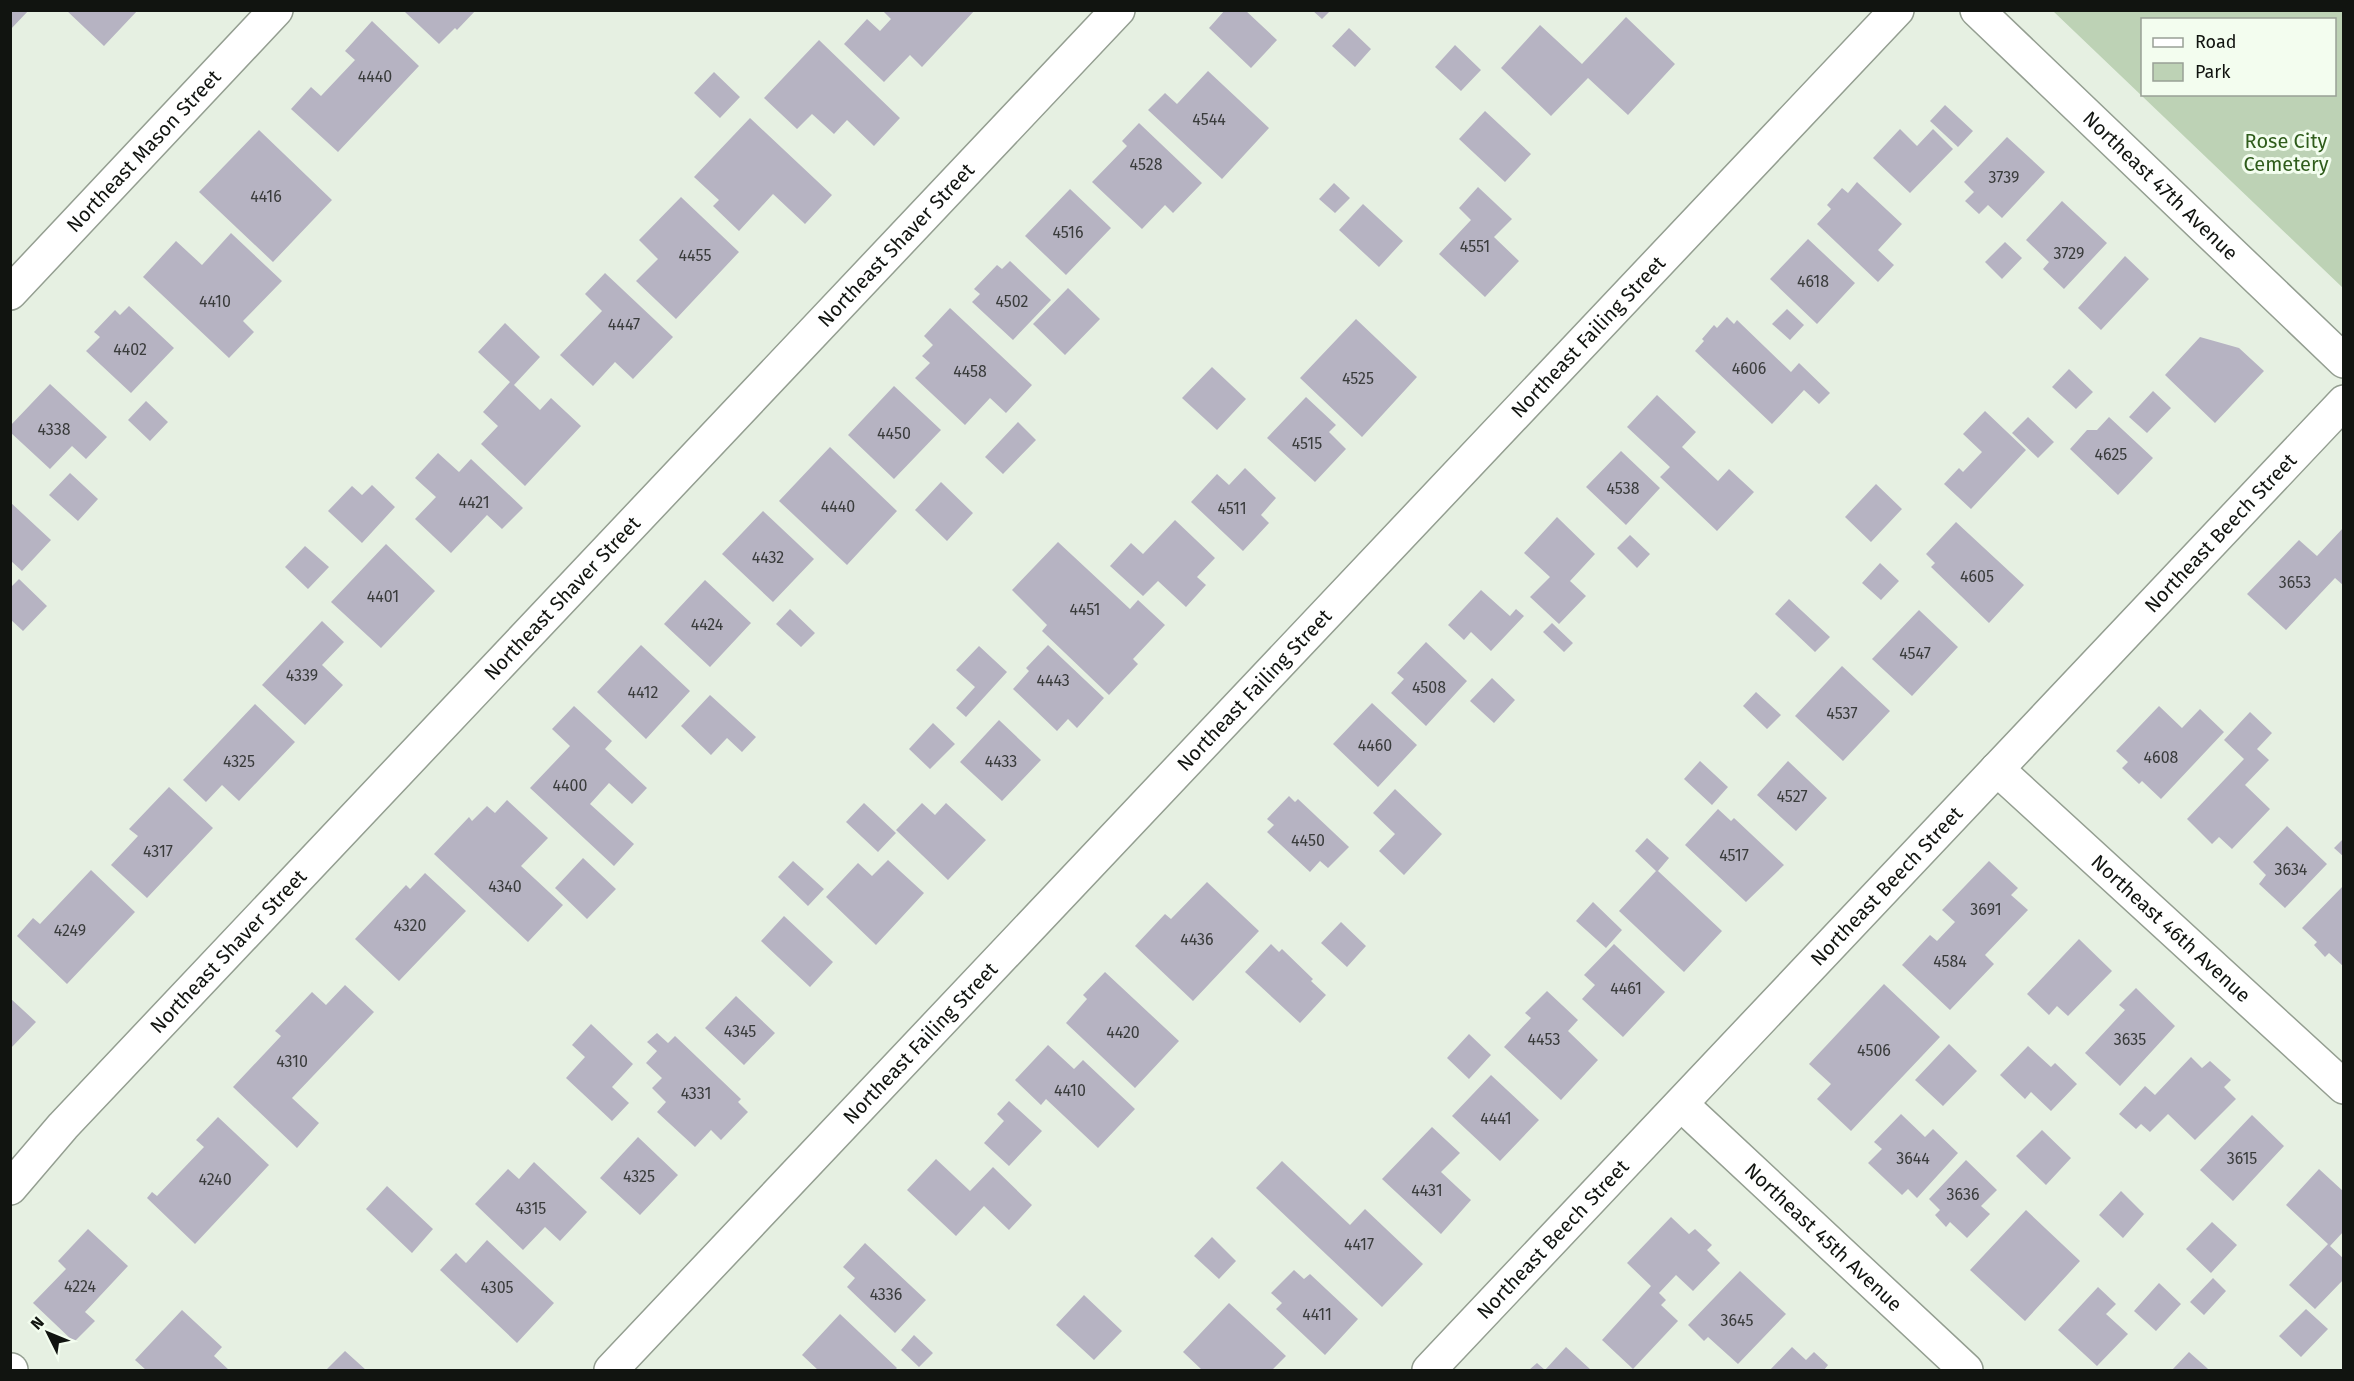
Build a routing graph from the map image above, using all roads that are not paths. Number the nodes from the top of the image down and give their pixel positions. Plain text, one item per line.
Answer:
1 (276, 10) edge
2 (1118, 10) edge
3 (1897, 10) edge
4 (1977, 10) edge
5 (10, 293) edge
6 (2343, 361) edge
7 (2343, 402) edge
8 (1997, 769) junction
9 (2343, 1087) edge
10 (1681, 1104) junction
11 (10, 1188) edge
12 (611, 1371) edge
13 (1429, 1371) edge
14 (1966, 1371) edge

1 - 5 street, Northeast Mason Street
2 - 11 street, Northeast Shaver Street
3 - 12 street, Northeast Failing Street
4 - 6 street, Northeast 47th Avenue
7 - 8 street, Northeast Beech Street
8 - 9 street, Northeast 46th Avenue
8 - 10 street, Northeast Beech Street
10 - 13 street, Northeast Beech Street
10 - 14 street, Northeast 45th Avenue

